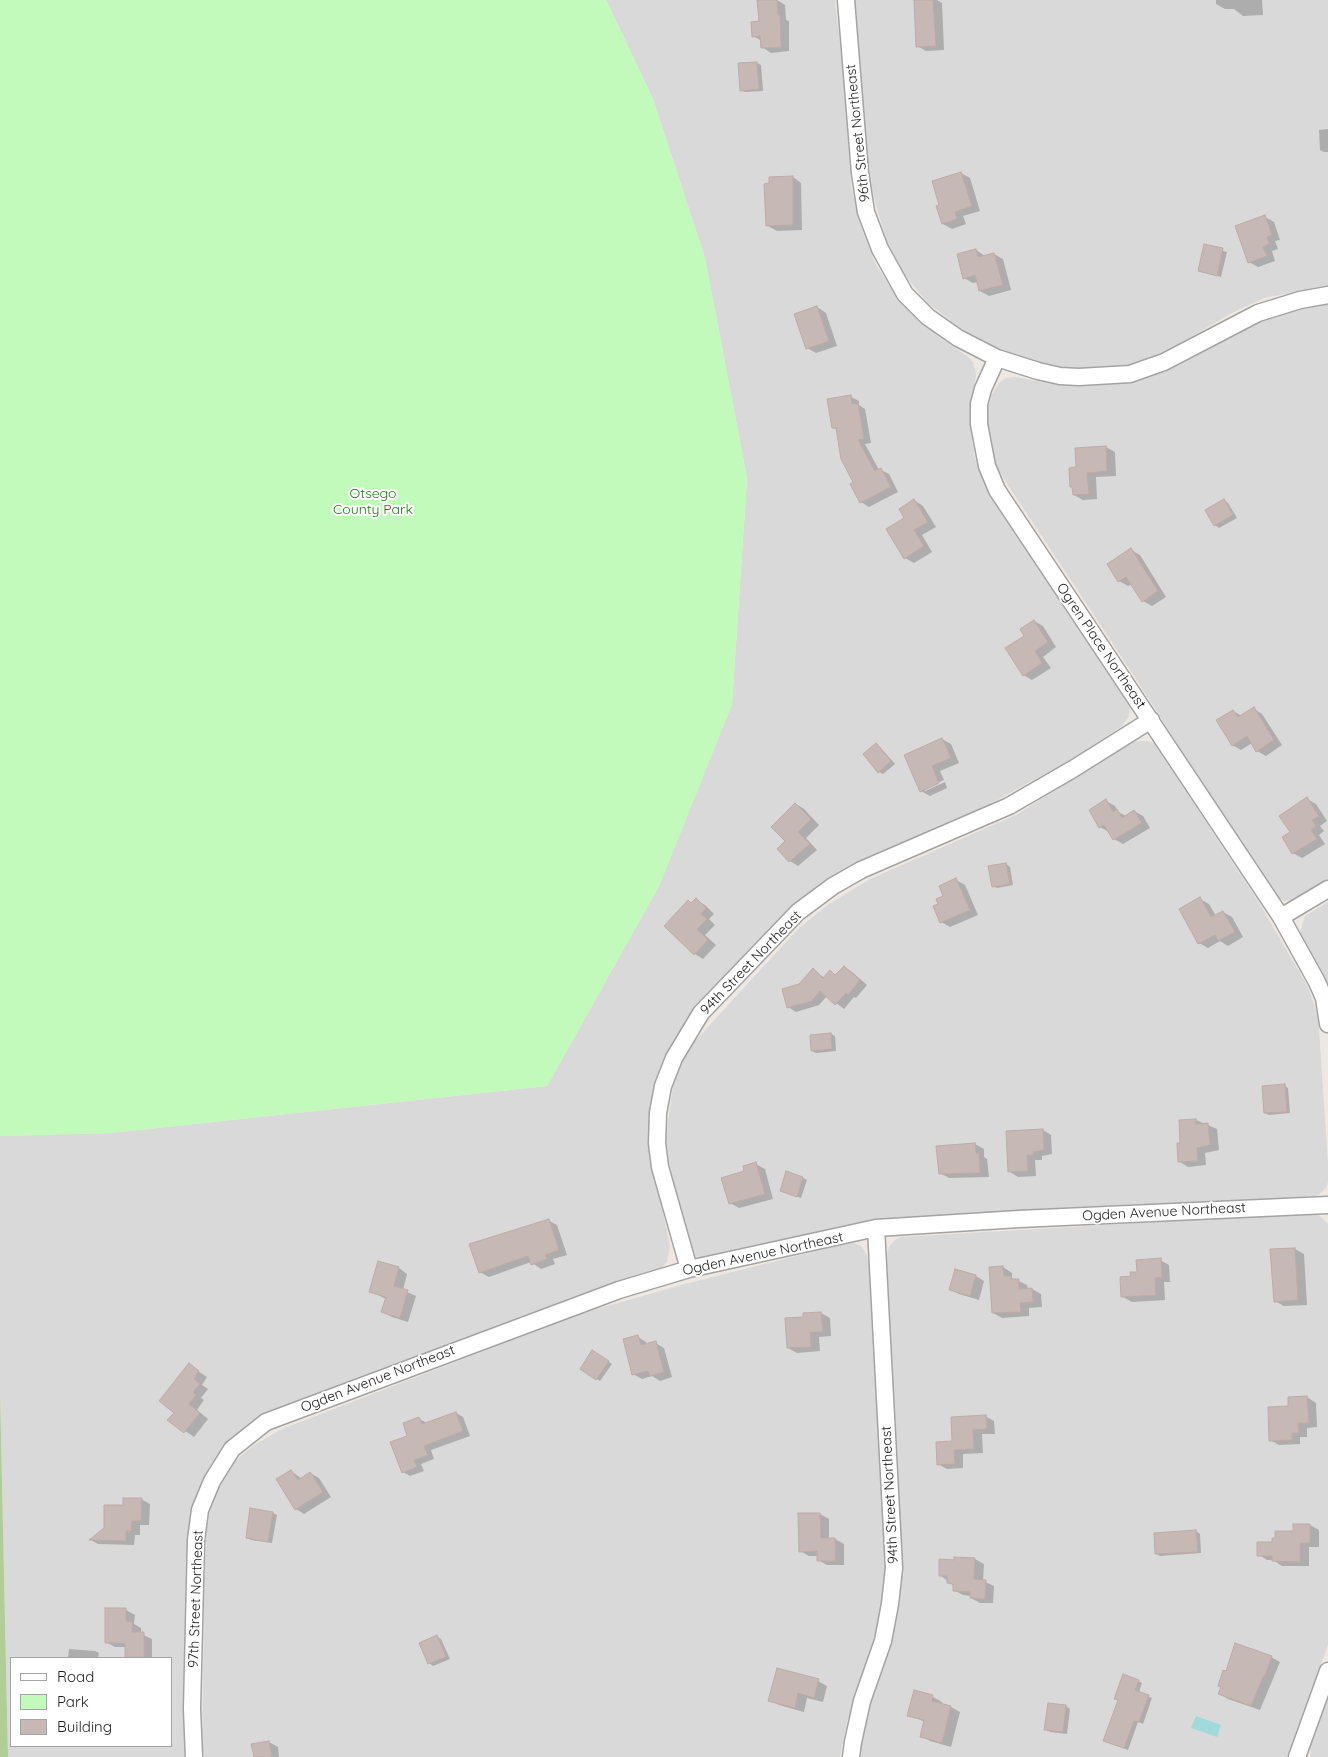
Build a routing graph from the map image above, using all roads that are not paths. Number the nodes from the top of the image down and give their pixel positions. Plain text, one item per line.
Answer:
1 (846, 0) edge
2 (1328, 295) edge
3 (997, 358) junction
4 (1151, 720) junction
5 (1328, 889) edge
6 (1281, 916) junction
7 (1328, 1024) edge
8 (1328, 1205) edge
9 (876, 1228) junction
10 (689, 1269) junction
11 (232, 1449) joint
12 (1328, 1670) edge
13 (194, 1757) edge
14 (852, 1757) edge
15 (1297, 1757) edge

1 - 3 street, 96th Street Northeast
2 - 3 street, 96th Street Northeast
3 - 4 street, Ogren Place Northeast
4 - 6 street, Ogren Place Northeast
4 - 10 street, 94th Street Northeast
5 - 6 street
6 - 7 street, Ogren Place Northeast
8 - 9 street, Ogden Avenue Northeast
9 - 10 street, Ogden Avenue Northeast
9 - 14 street, 94th Street Northeast
10 - 11 street, Ogden Avenue Northeast
11 - 13 street, 97th Street Northeast
12 - 15 street

